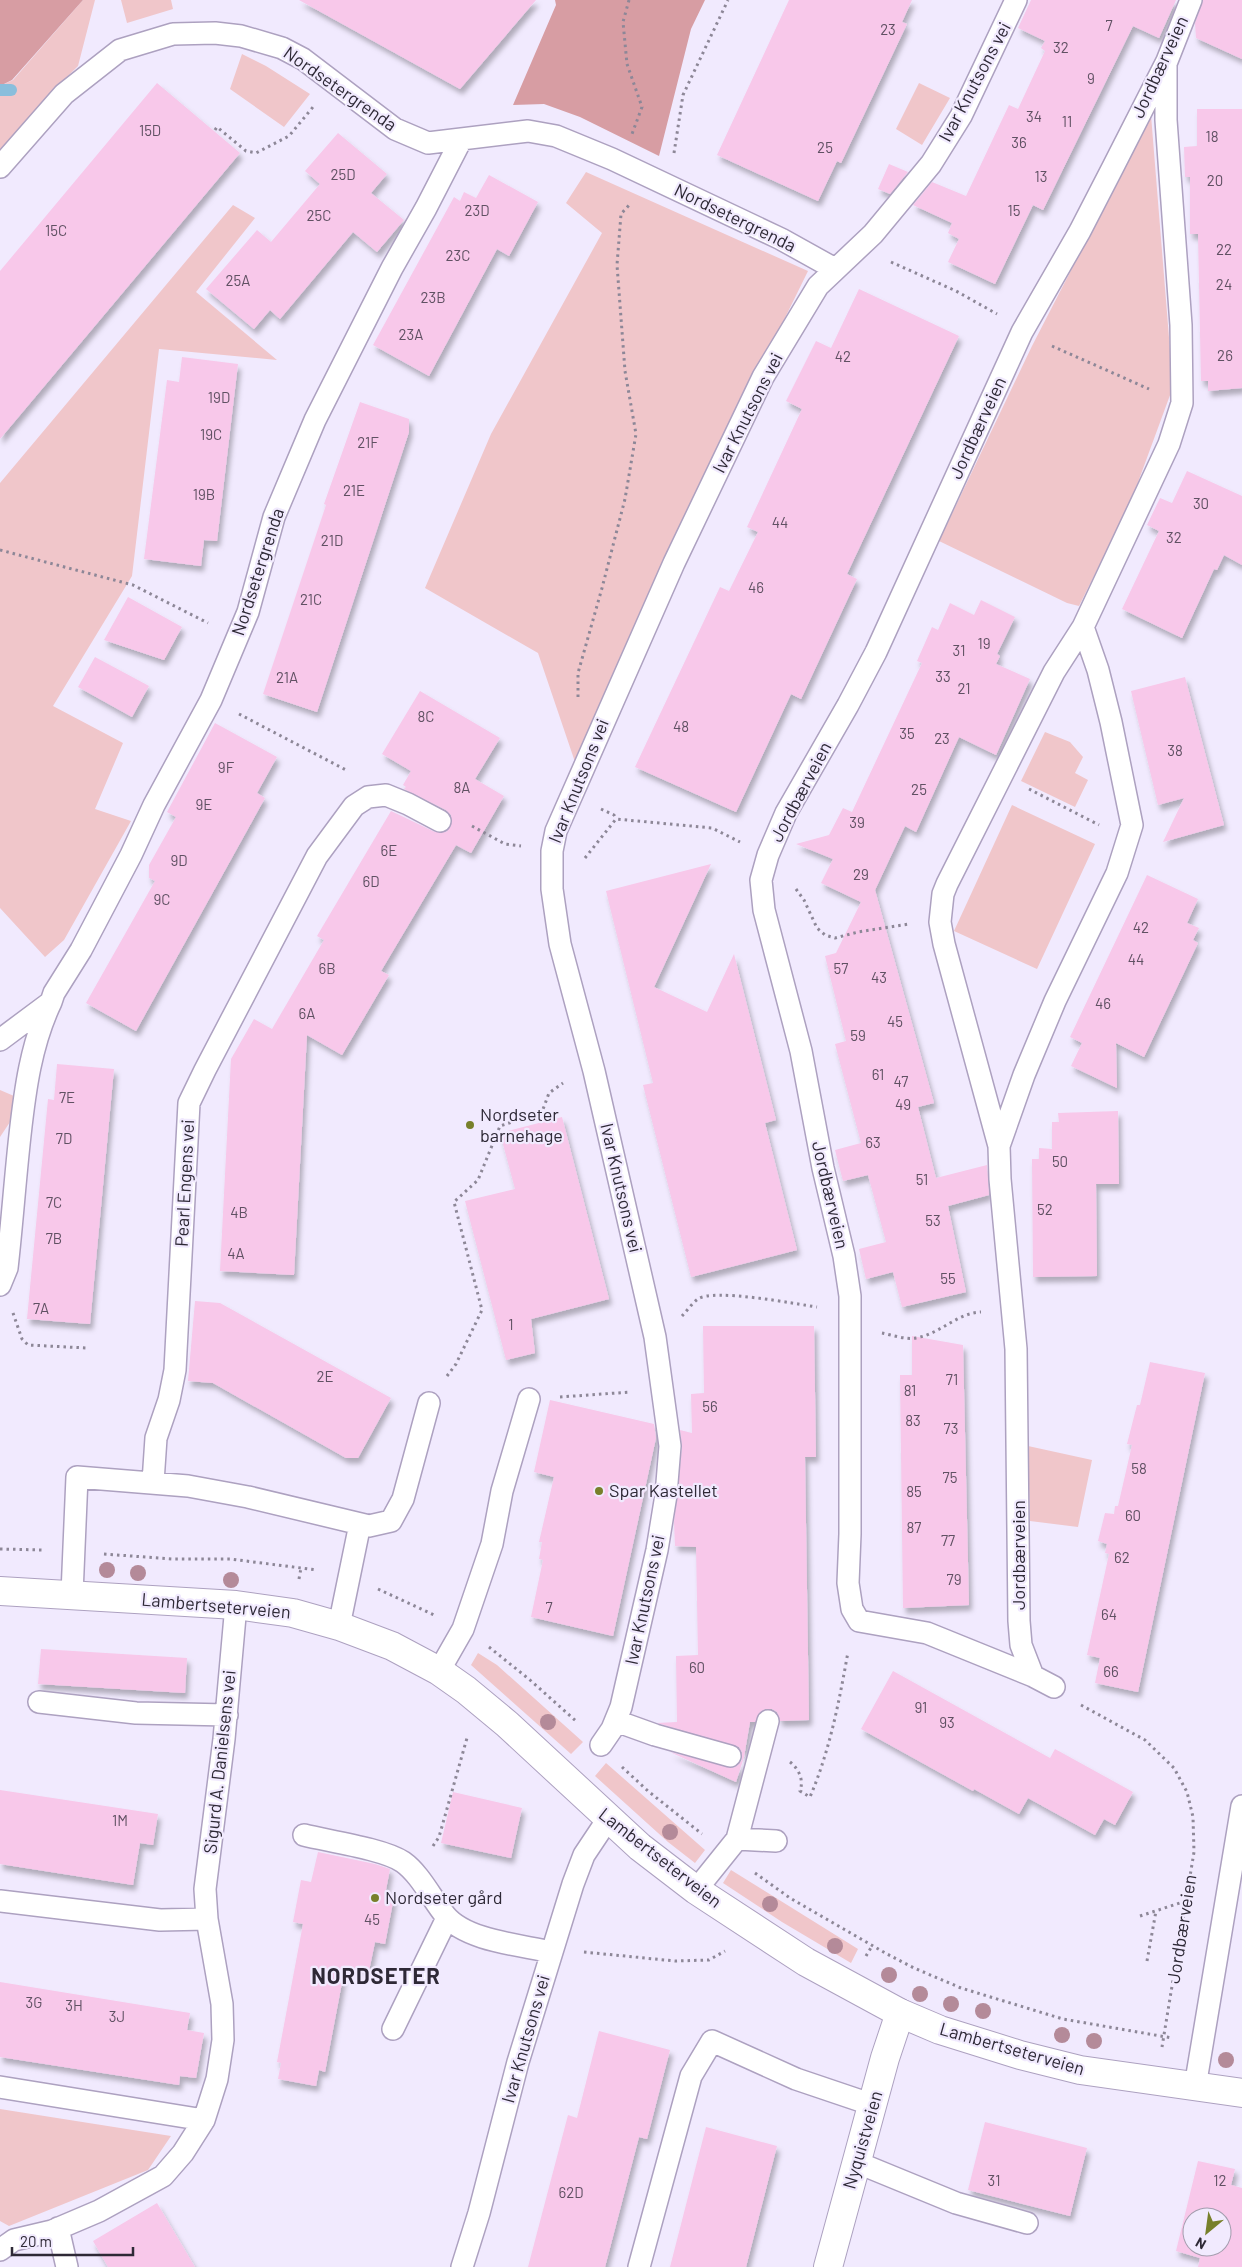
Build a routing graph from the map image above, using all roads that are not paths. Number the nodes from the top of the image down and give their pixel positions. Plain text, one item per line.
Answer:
1 (1016, 0) edge
2 (1191, 0) edge
3 (1166, 61) junction
4 (461, 140) junction
5 (0, 167) edge
6 (835, 269) junction
7 (1083, 627) junction
8 (440, 821) road end
9 (51, 1002) junction
10 (0, 1040) edge
11 (999, 1146) junction
12 (1, 1285) edge
13 (529, 1399) road end
14 (429, 1403) road end
15 (153, 1482) junction
16 (360, 1524) junction
17 (0, 1590) edge
18 (72, 1594) junction
19 (236, 1605) junction
20 (339, 1626) junction
21 (439, 1671) junction
22 (1033, 1676) junction
23 (1054, 1687) road end
24 (39, 1702) dead end
25 (227, 1715) junction
26 (616, 1721) junction
27 (768, 1721) dead end
28 (601, 1745) dead end
29 (730, 1756) dead end
30 (1242, 1806) edge
31 (608, 1819) junction
32 (304, 1835) dead end
33 (776, 1841) dead end
34 (731, 1845) junction
35 (696, 1890) junction
36 (0, 1902) edge
37 (447, 1918) junction
38 (207, 1919) junction
39 (552, 1952) junction
40 (900, 2013) junction
41 (394, 2029) dead end
42 (0, 2087) edge
43 (1195, 2087) junction
44 (1242, 2093) edge
45 (873, 2105) junction
46 (204, 2120) junction
47 (856, 2162) junction
48 (1028, 2222) dead end
49 (58, 2228) junction
50 (0, 2250) edge
51 (68, 2267) edge
52 (462, 2267) edge
53 (639, 2267) edge
54 (828, 2267) edge

1 - 6 lane, Ivar Knutsons vei
2 - 3 lane, Jordbærveien
3 - 7 lane
3 - 22 lane, Jordbærveien
4 - 5 lane, Nordsetergrenda
4 - 6 lane, Nordsetergrenda
4 - 9 lane, Nordsetergrenda
6 - 26 lane, Ivar Knutsons vei
7 - 11 lane, Jordbærveien
7 - 11 lane
8 - 15 lane, Pearl Engens vei
9 - 10 lane, Nordsetergrenda
9 - 12 lane, Nordsetergrenda
11 - 22 lane, Jordbærveien
13 - 21 lane
14 - 16 lane
15 - 16 lane
15 - 18 lane
16 - 20 lane
17 - 18 main road, Lambertseterveien
18 - 19 main road, Lambertseterveien
19 - 20 main road, Lambertseterveien
19 - 25 lane, Sigurd A. Danielsens vei
20 - 21 main road, Lambertseterveien
21 - 31 main road, Lambertseterveien
22 - 23 lane
24 - 25 lane
25 - 38 lane, Sigurd A. Danielsens vei
26 - 28 lane, Ivar Knutsons vei
26 - 29 lane
27 - 34 lane
30 - 43 lane
31 - 35 main road, Lambertseterveien
31 - 39 lane, Ivar Knutsons vei
32 - 37 lane
33 - 34 lane
34 - 35 lane
35 - 40 main road, Lambertseterveien
36 - 38 lane
37 - 39 lane
37 - 41 lane
38 - 46 lane, Sigurd A. Danielsens vei
39 - 52 lane, Ivar Knutsons vei
40 - 43 main road, Lambertseterveien
40 - 45 main road, Nyquistveien
42 - 46 lane
43 - 44 main road, Lambertseterveien
45 - 47 main road, Nyquistveien
45 - 53 lane
46 - 49 lane, Sigurd A. Danielsens vei
47 - 48 lane
47 - 54 main road, Nyquistveien
49 - 50 lane, Sigurd A. Danielsens vei
49 - 51 lane

